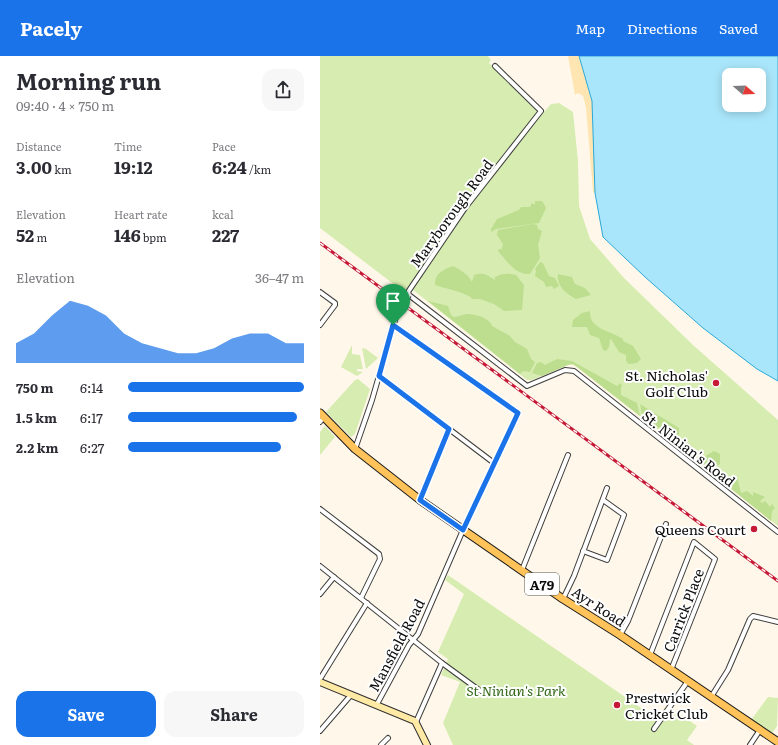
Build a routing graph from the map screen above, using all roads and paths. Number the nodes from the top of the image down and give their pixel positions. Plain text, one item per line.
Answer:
1 (495, 66) dead end
2 (320, 292) edge
3 (409, 295) junction
4 (320, 325) edge
5 (393, 325) junction
6 (379, 376) junction
7 (321, 417) edge
8 (449, 429) junction
9 (355, 449) junction
10 (568, 455) dead end
11 (494, 463) junction
12 (607, 488) dead end
13 (420, 500) junction
14 (603, 500) junction
15 (320, 509) edge
16 (666, 524) dead end
17 (463, 530) junction
18 (778, 532) edge
19 (583, 551) junction
20 (320, 566) edge
21 (522, 570) junction
22 (334, 577) junction
23 (320, 594) edge
24 (361, 598) junction
25 (563, 598) junction
26 (367, 603) junction
27 (778, 622) edge
28 (620, 635) junction
29 (413, 640) junction
30 (650, 655) junction
31 (442, 663) junction
32 (671, 670) junction
33 (320, 679) edge
34 (688, 681) junction
35 (320, 682) edge
36 (487, 694) dead end
37 (351, 695) junction
38 (711, 697) junction
39 (377, 704) junction
40 (416, 722) junction
41 (654, 729) dead end
42 (760, 730) junction
43 (320, 731) edge
44 (388, 738) dead end
45 (777, 740) edge
46 (381, 745) edge
47 (427, 745) edge
48 (750, 745) edge

1 - 3 street, Maryborough Road
2 - 4 street
3 - 5 street, Maryborough Road, bridge
3 - 18 street, St. Ninian's Road
5 - 6 street, Maryborough Road
5 - 11 street, Mansfield Road
6 - 8 street
6 - 9 street, Maryborough Road
7 - 9 main road, Ayr Road / A79
8 - 11 street
8 - 13 street
9 - 13 main road, Ayr Road / A79
10 - 21 street
11 - 17 street, Mansfield Road
12 - 14 street
13 - 17 main road, Ayr Road / A79
14 - 19 street
14 - 19 street
15 - 24 street
16 - 28 street
17 - 21 main road, Ayr Road / A79
17 - 29 street, Mansfield Road
19 - 25 street
20 - 22 street
21 - 25 main road, Ayr Road / A79
22 - 23 street
22 - 24 street
24 - 26 street
25 - 28 main road, Ayr Road / A79
26 - 29 street
26 - 33 street
27 - 38 street
28 - 30 main road, Ayr Road / A79
29 - 31 street
29 - 39 street, Mansfield Road
30 - 32 main road, Ayr Road / A79
30 - 32 street, Carrick Place
31 - 36 street
31 - 40 street
32 - 34 main road, Ayr Road / A79
34 - 38 main road, Ayr Road / A79
34 - 41 street
35 - 37 street
37 - 39 street
37 - 43 street
38 - 42 main road, Ayr Road / A79
39 - 40 street
40 - 47 street
42 - 45 main road, Ayr Road / A79
42 - 48 street
44 - 46 street

